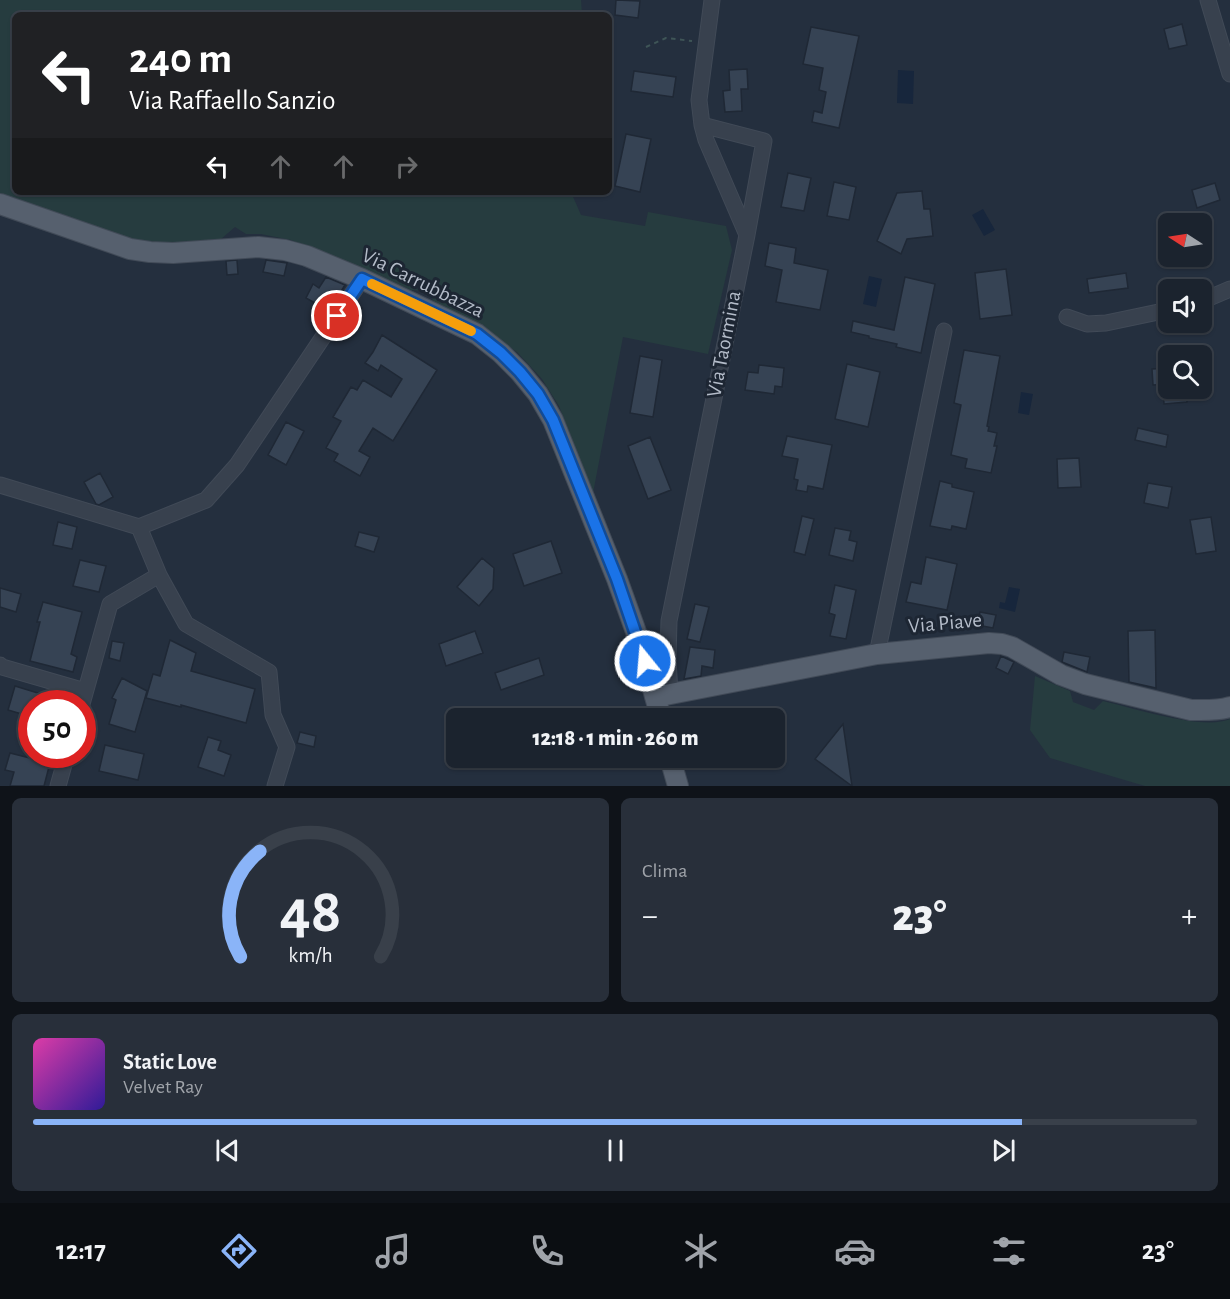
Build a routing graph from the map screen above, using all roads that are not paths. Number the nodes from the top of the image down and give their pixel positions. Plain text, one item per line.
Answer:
1 (712, 0) edge
2 (1208, 0) edge
3 (1230, 74) edge
4 (702, 125) junction
5 (0, 204) edge
6 (747, 235) junction
7 (362, 279) junction
8 (1230, 289) edge
9 (1212, 297) edge
10 (1158, 312) edge
11 (1067, 317) dead end
12 (944, 331) dead end
13 (0, 485) edge
14 (139, 527) junction
15 (159, 574) junction
16 (877, 654) junction
17 (0, 665) edge
18 (65, 690) edge
19 (86, 690) edge
20 (663, 696) junction
21 (1230, 707) edge
22 (662, 708) edge
23 (64, 768) edge
24 (673, 768) edge
25 (58, 786) edge
26 (275, 786) edge
27 (678, 786) edge

1 - 4 street
2 - 3 street
4 - 6 street
4 - 6 street, Via Taormina
5 - 7 main road, Via Carrubbazza
6 - 20 street, Via Taormina
7 - 14 street
7 - 20 main road, Via Carrubbazza
8 - 9 street
10 - 11 street
12 - 16 street
13 - 14 street
14 - 15 street
15 - 19 street
15 - 26 street
16 - 20 main road, Via Piave
16 - 21 main road, Via Piave
17 - 18 street
20 - 22 main road, Via Carrubbazza
23 - 25 street
24 - 27 main road

